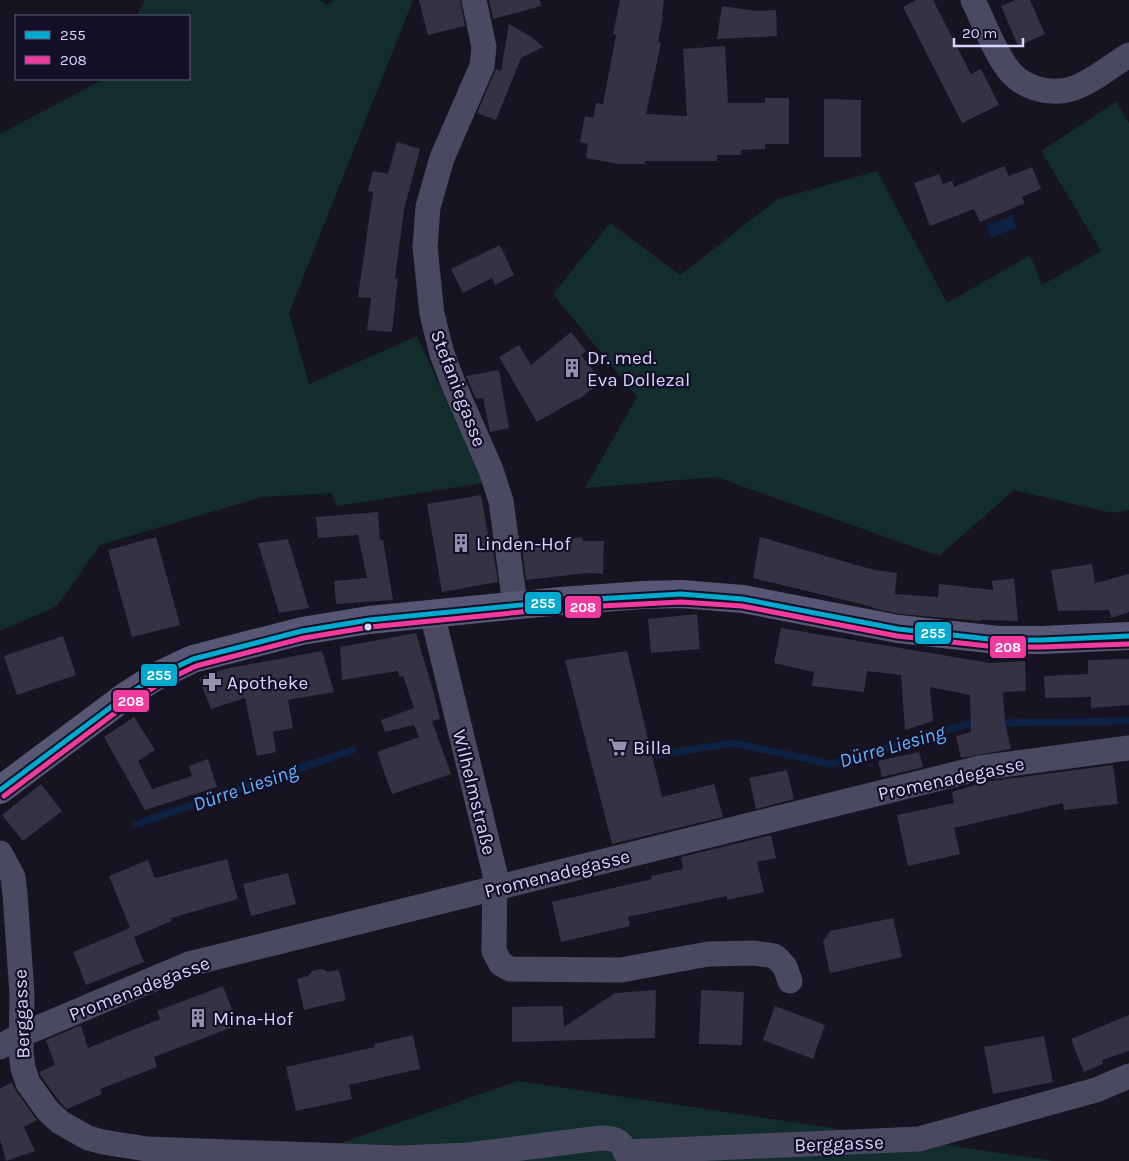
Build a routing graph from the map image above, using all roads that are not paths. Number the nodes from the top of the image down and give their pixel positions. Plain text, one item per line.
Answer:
1 (474, 0) edge
2 (973, 0) edge
3 (1129, 55) edge
4 (515, 604) junction
5 (432, 613) junction
6 (1129, 636) edge
7 (1129, 748) edge
8 (0, 790) edge
9 (0, 853) edge
10 (496, 888) junction
11 (790, 982) dead end
12 (10, 1041) edge
13 (1129, 1076) edge
14 (622, 1157) edge

1 - 4 street, Stefaniegasse
2 - 3 street
4 - 5 main road
4 - 6 main road
5 - 8 main road
5 - 10 street, Wilhelmstraße
7 - 10 street, Promenadegasse
9 - 12 street, Berggasse
10 - 11 street, Wilhelmstraße
10 - 12 street, Promenadegasse
12 - 14 street, Berggasse
13 - 14 street, Berggasse

